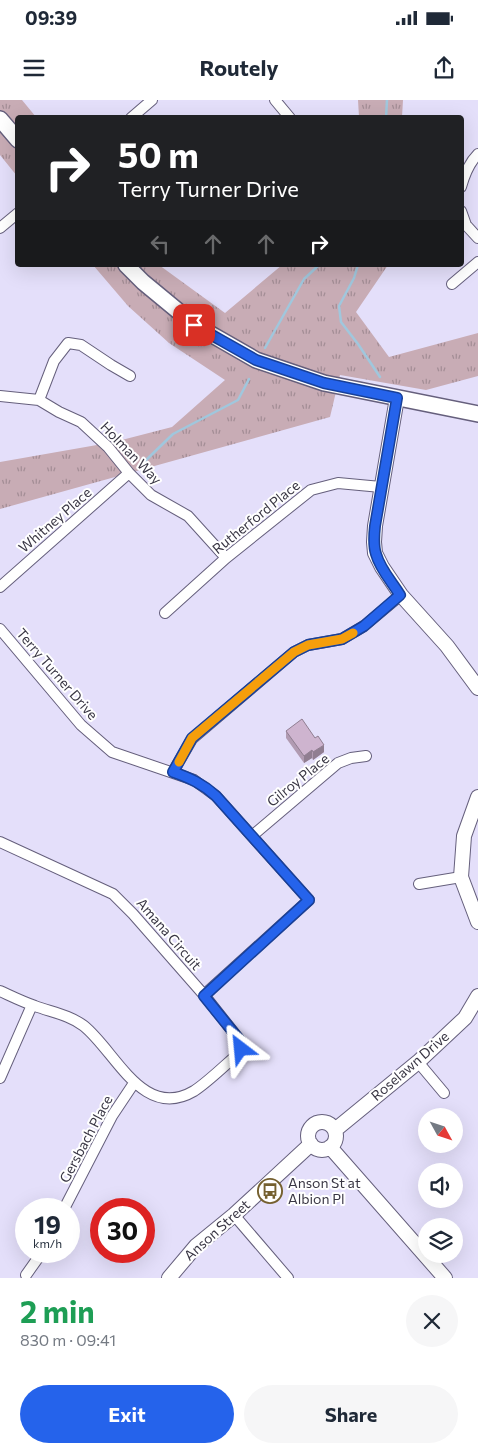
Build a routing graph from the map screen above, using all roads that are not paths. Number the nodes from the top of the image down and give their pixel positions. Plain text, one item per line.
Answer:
1 (152, 100) edge
2 (275, 100) edge
3 (134, 115) edge
4 (288, 115) edge
5 (0, 119) edge
6 (15, 136) edge
7 (478, 154) edge
8 (464, 176) edge
9 (15, 216) edge
10 (464, 219) edge
11 (0, 228) edge
12 (478, 238) edge
13 (478, 262) edge
14 (128, 267) edge
15 (452, 284) dead end
16 (130, 376) dead end
17 (0, 396) edge
18 (397, 398) junction
19 (39, 400) junction
20 (478, 414) edge
21 (129, 474) junction
22 (381, 487) junction
23 (226, 558) junction
24 (0, 587) edge
25 (400, 595) junction
26 (165, 613) dead end
27 (0, 629) edge
28 (477, 684) edge
29 (366, 756) dead end
30 (173, 772) junction
31 (478, 797) edge
32 (252, 836) junction
33 (0, 842) edge
34 (461, 877) junction
35 (419, 884) dead end
36 (478, 922) edge
37 (0, 991) edge
38 (204, 996) junction
39 (478, 996) edge
40 (32, 1005) junction
41 (418, 1062) junction
42 (0, 1078) edge
43 (134, 1083) junction
44 (444, 1093) dead end
45 (335, 1130) junction
46 (311, 1144) junction
47 (330, 1147) junction
48 (70, 1198) edge
49 (234, 1215) junction
50 (34, 1263) edge
51 (26, 1275) dead end
52 (169, 1278) edge
53 (288, 1278) edge
54 (445, 1278) edge

1 - 3 street
2 - 4 street
5 - 6 main road
7 - 8 street
9 - 11 street
10 - 12 street
13 - 15 street
14 - 18 main road
16 - 19 street
17 - 19 street, Holman Way
18 - 20 main road
18 - 22 street
19 - 21 street, Holman Way
21 - 23 street, Holman Way
21 - 24 street, Whitney Place
22 - 23 street, Rutherford Place
22 - 25 street
23 - 26 street, Rutherford Place
25 - 28 street
25 - 30 street
27 - 30 street, Terry Turner Drive
29 - 32 street, Gilroy Place
30 - 32 street, Terry Turner Drive
31 - 34 street
32 - 38 street, Terry Turner Drive
33 - 38 street, Amana Circuit
34 - 35 street
34 - 36 street
37 - 40 street, Amana Circuit
38 - 43 street, Amana Circuit
39 - 41 street, Roselawn Drive
40 - 42 street
40 - 43 street, Amana Circuit
41 - 44 street
41 - 45 street, Roselawn Drive
43 - 48 street, Gersbach Place
45 - 46 street
45 - 47 street
46 - 47 street
46 - 49 street, Anson Street
47 - 54 street
49 - 52 street, Anson Street
49 - 53 street
50 - 51 street

